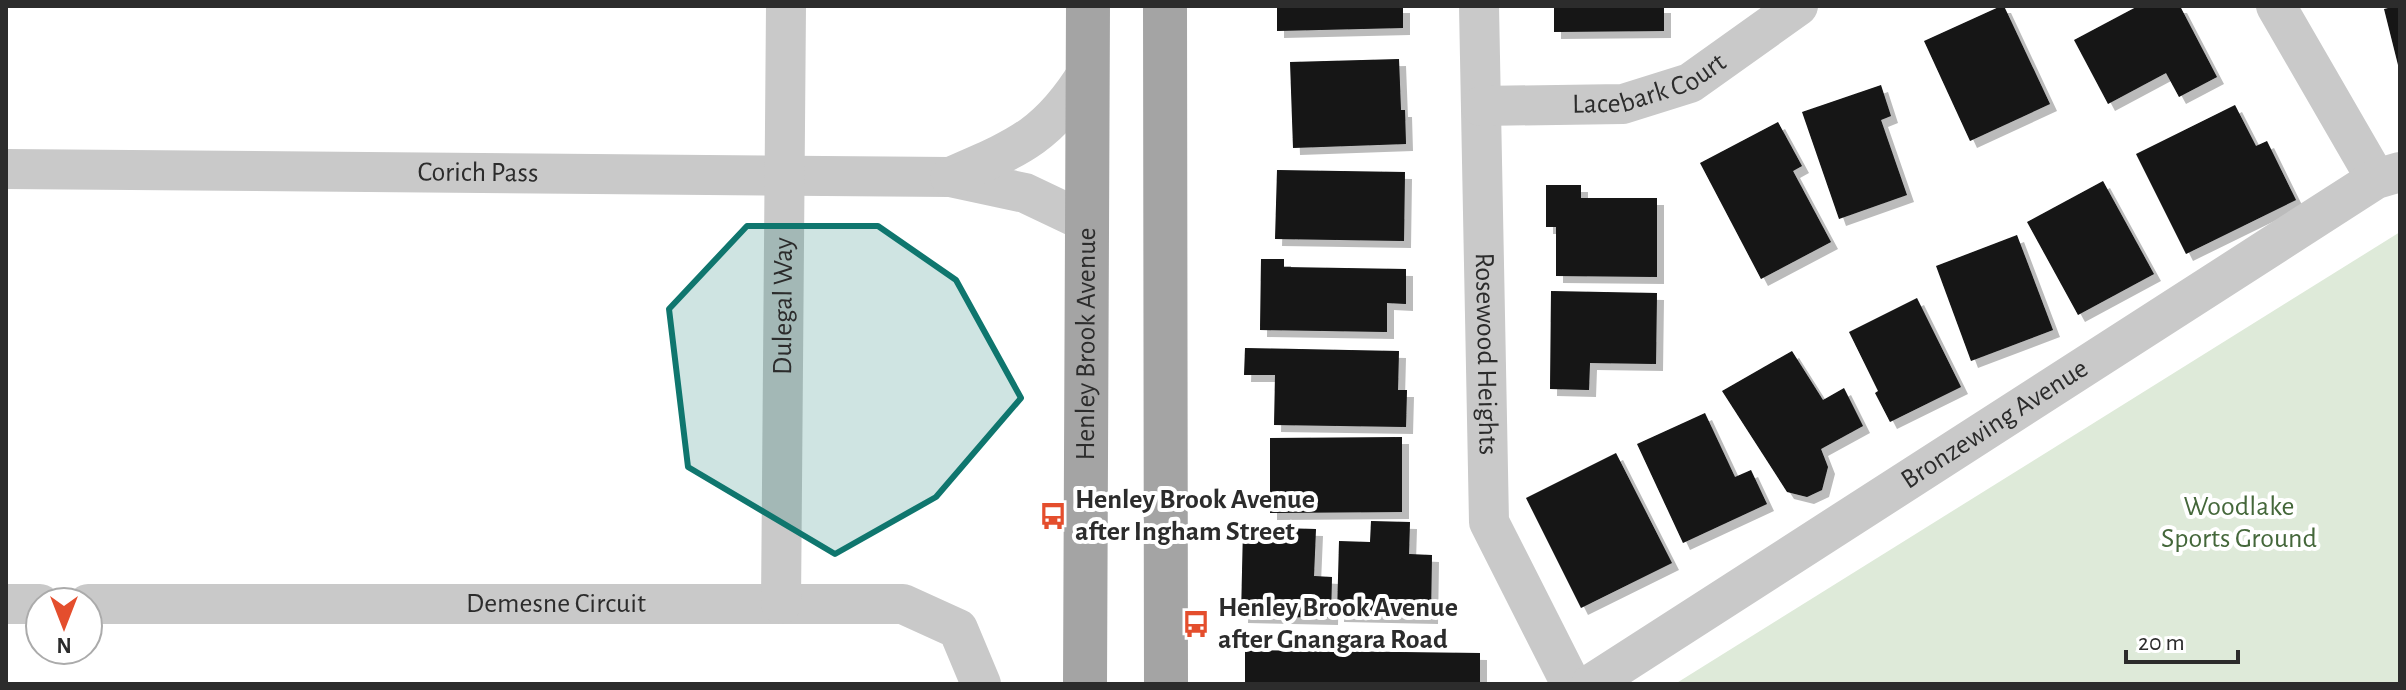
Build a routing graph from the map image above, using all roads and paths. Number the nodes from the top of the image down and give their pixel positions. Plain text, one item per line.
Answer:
1 (786, 6) edge
2 (1088, 6) edge
3 (1165, 6) edge
4 (1479, 6) edge
5 (1798, 6) edge
6 (2276, 6) edge
7 (1088, 72) junction
8 (1481, 106) junction
9 (6, 169) edge
10 (2388, 175) edge
11 (786, 177) junction
12 (950, 177) junction
13 (1086, 222) junction
14 (104, 604) edge
15 (781, 604) junction
16 (981, 684) edge
17 (1085, 684) edge
18 (1166, 684) edge
19 (1571, 684) edge
20 (1591, 684) edge

1 - 11 street, Dulegal Way
2 - 7 main road, Henley Brook Avenue
3 - 18 main road
4 - 8 street, Rosewood Heights
5 - 8 street, Lacebark Court
6 - 10 street
7 - 12 street, Corich Pass
7 - 13 main road, Henley Brook Avenue
8 - 19 street, Rosewood Heights
9 - 11 street, Corich Pass
10 - 20 street, Bronzewing Avenue
11 - 12 street, Corich Pass
11 - 15 street, Dulegal Way
12 - 13 street, Corich Pass
13 - 17 main road, Henley Brook Avenue
14 - 15 street, Demesne Circuit
15 - 16 street, Demesne Circuit

